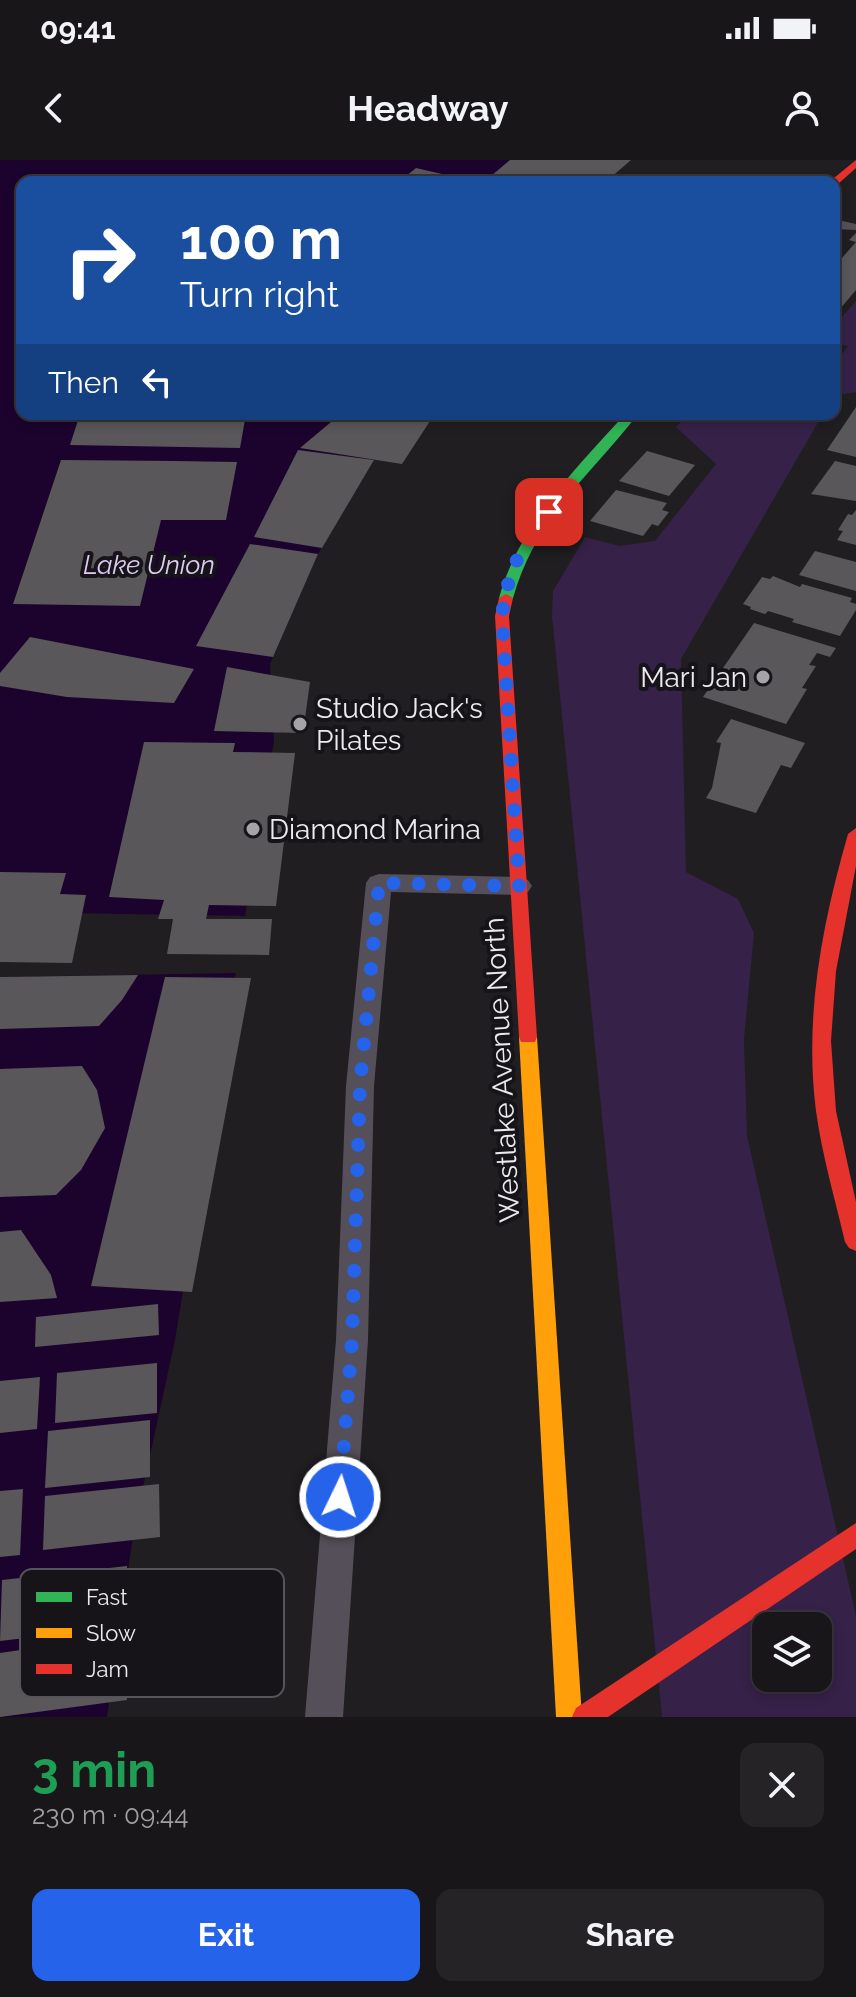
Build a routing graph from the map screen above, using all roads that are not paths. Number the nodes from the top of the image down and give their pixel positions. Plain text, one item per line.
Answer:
1 (856, 163) edge
2 (840, 177) edge
3 (627, 420) edge
4 (856, 834) edge
5 (519, 886) junction
6 (856, 1242) edge
7 (856, 1535) edge
8 (324, 1717) edge
9 (569, 1717) edge
10 (585, 1717) edge

1 - 2 main road
3 - 5 main road, Westlake Avenue North
4 - 6 main road
5 - 8 lane
5 - 9 main road, Westlake Avenue North
7 - 10 main road

